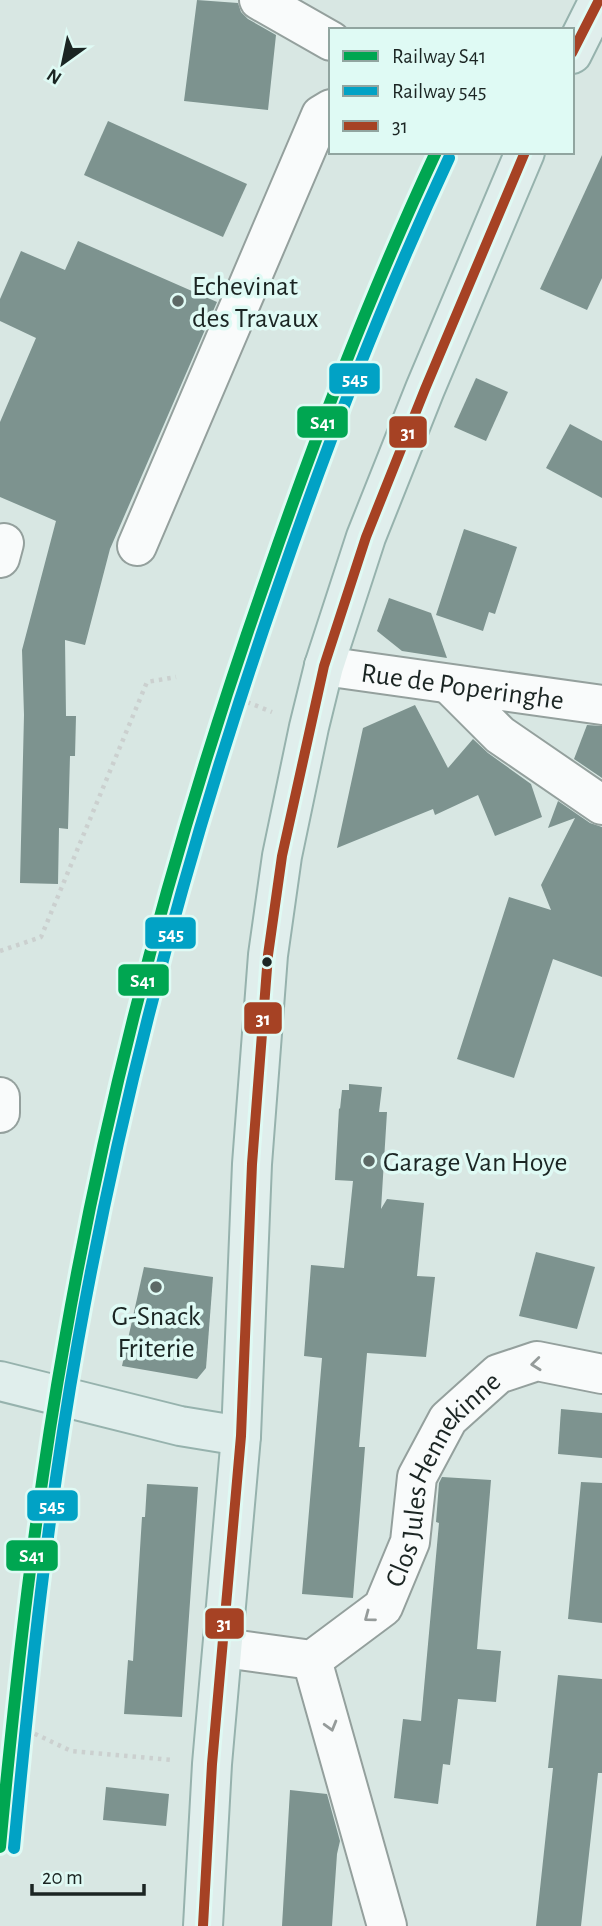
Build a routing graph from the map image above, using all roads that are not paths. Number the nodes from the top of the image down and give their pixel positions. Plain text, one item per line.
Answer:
1 (259, 0) edge
2 (599, 0) edge
3 (329, 40) edge
4 (574, 50) edge
5 (329, 110) edge
6 (524, 154) edge
7 (137, 545) dead end
8 (324, 666) junction
9 (450, 685) junction
10 (602, 705) edge
11 (602, 805) edge
12 (0, 1097) edge
13 (0, 1113) edge
14 (602, 1374) edge
15 (0, 1381) edge
16 (241, 1436) junction
17 (224, 1648) junction
18 (312, 1660) junction
19 (203, 1926) edge
20 (387, 1926) edge

1 - 3 street
2 - 4 main road
5 - 7 street
6 - 8 main road
8 - 9 street, Rue de Poperinghe
8 - 16 main road
9 - 10 street, Rue de Poperinghe
9 - 11 street
12 - 13 street
14 -> 18 street, Clos Jules Hennekinne
15 - 16 main road
16 - 17 main road
17 - 18 street
17 - 19 main road
18 -> 20 street

